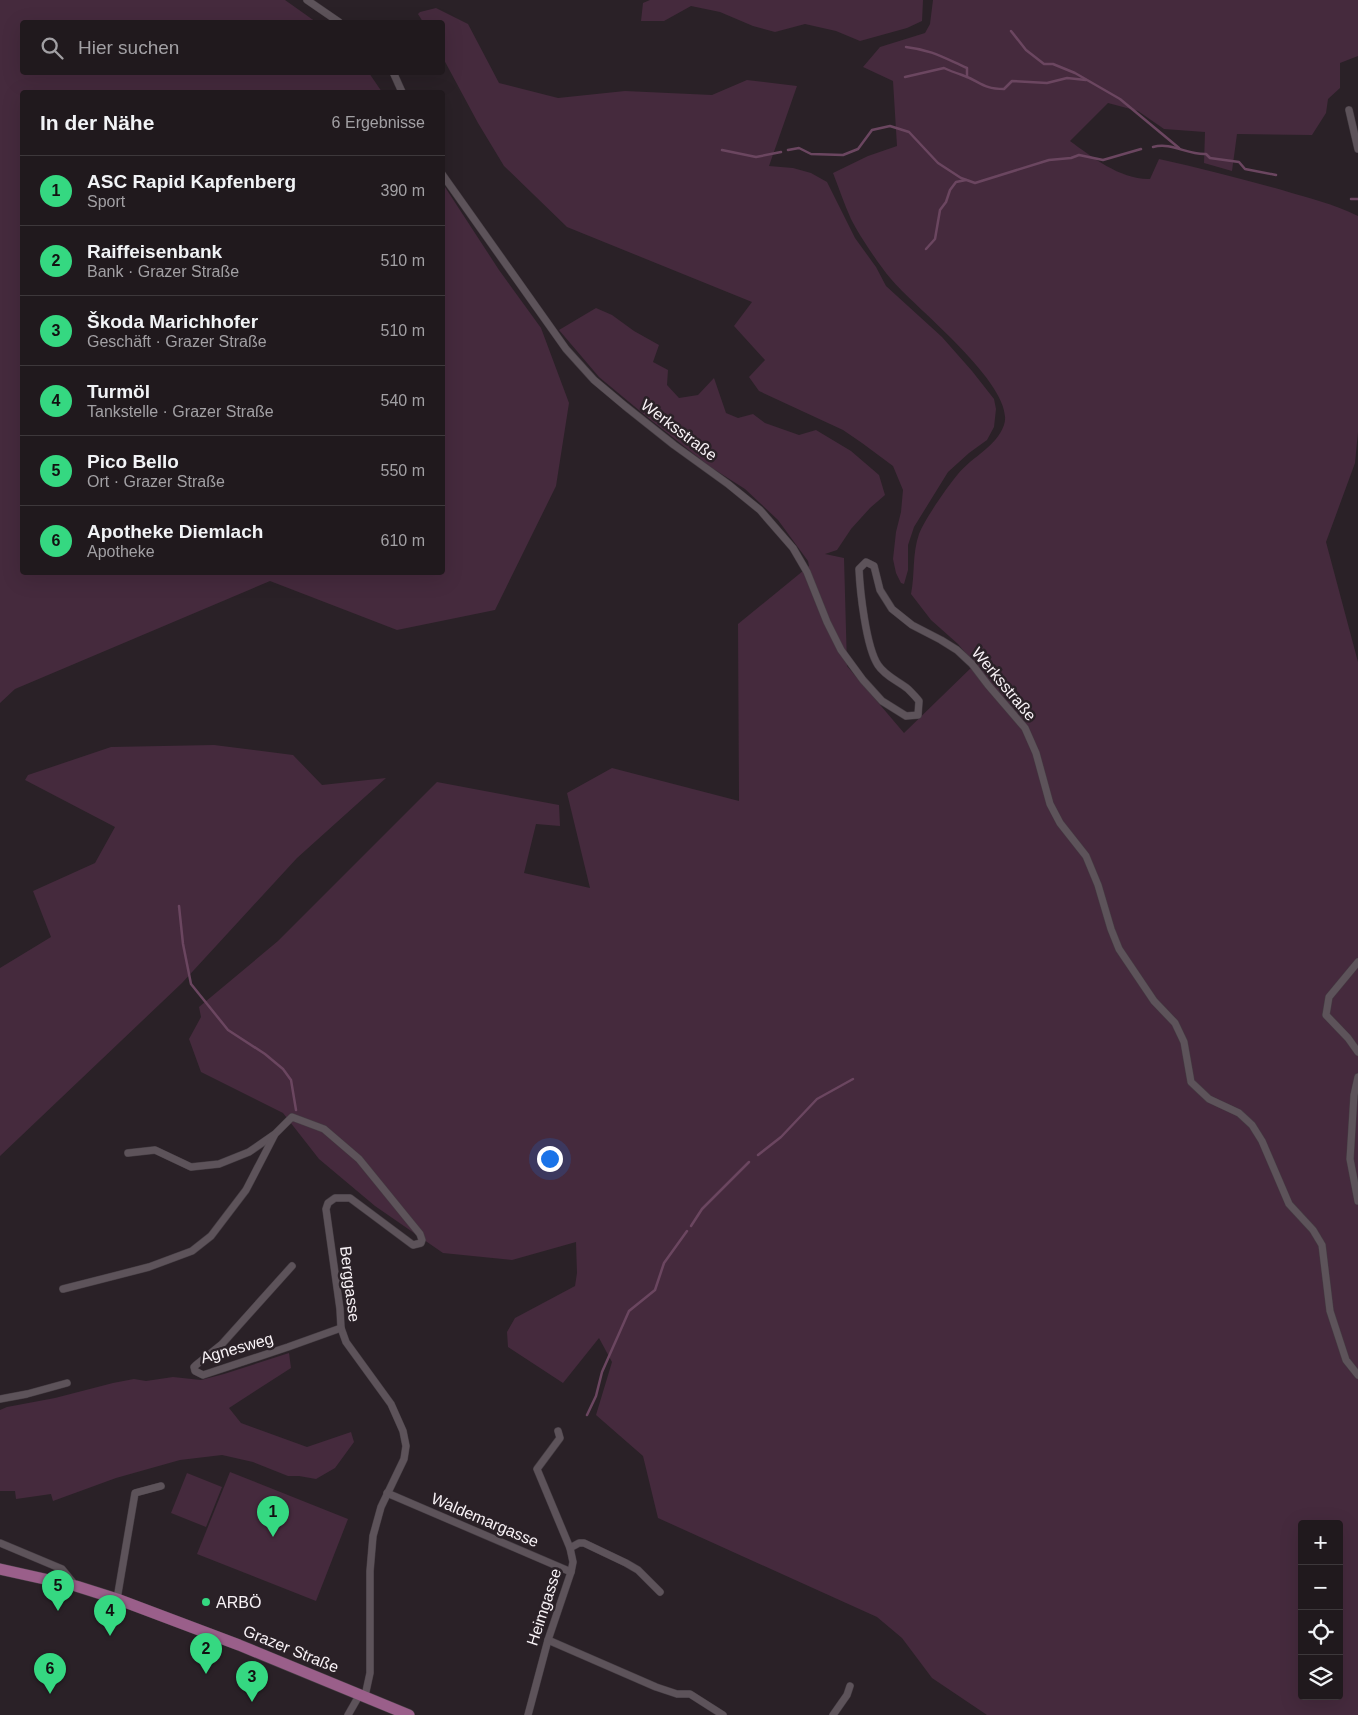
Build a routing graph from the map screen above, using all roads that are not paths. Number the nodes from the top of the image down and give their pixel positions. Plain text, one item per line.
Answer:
1 (307, 0) edge
2 (336, 20) edge
3 (394, 75) edge
4 (401, 90) edge
5 (1349, 110) dead end
6 (1358, 148) edge
7 (445, 178) edge
8 (1358, 962) edge
9 (1358, 1052) edge
10 (1358, 1077) edge
11 (275, 1134) junction
12 (128, 1153) dead end
13 (1358, 1201) edge
14 (292, 1266) dead end
15 (63, 1289) dead end
16 (340, 1328) junction
17 (1358, 1375) edge
18 (67, 1383) dead end
19 (0, 1399) edge
20 (558, 1431) dead end
21 (161, 1486) dead end
22 (387, 1493) junction
23 (0, 1543) edge
24 (570, 1548) junction
25 (0, 1569) edge
26 (571, 1572) junction
27 (76, 1586) junction
28 (660, 1592) dead end
29 (117, 1599) junction
30 (548, 1640) junction
31 (850, 1686) dead end
32 (362, 1695) junction
33 (348, 1715) edge
34 (409, 1715) edge
35 (528, 1715) edge
36 (723, 1715) edge
37 (832, 1715) edge

1 - 2 street
3 - 4 street
5 - 6 street
7 - 17 street, Werksstraße
8 - 9 street
10 - 13 street
11 - 12 street, Berggasse
11 - 15 street, Berggasse
11 - 16 street, Berggasse
14 - 16 street, Agnesweg
16 - 22 street, Berggasse
18 - 19 street
20 - 24 street, Heimgasse
21 - 29 street
22 - 26 street, Waldemargasse
22 - 32 street, Berggasse
23 - 27 street, Grazer Straße
24 - 26 street, Heimgasse
24 - 28 street
25 - 27 main road, Grazer Straße
26 - 30 street, Heimgasse
27 - 29 main road, Grazer Straße
29 - 32 main road, Grazer Straße
30 - 35 street, Heimgasse
30 - 36 street
31 - 37 street
32 - 33 street, Berggasse
32 - 34 main road, Grazer Straße

